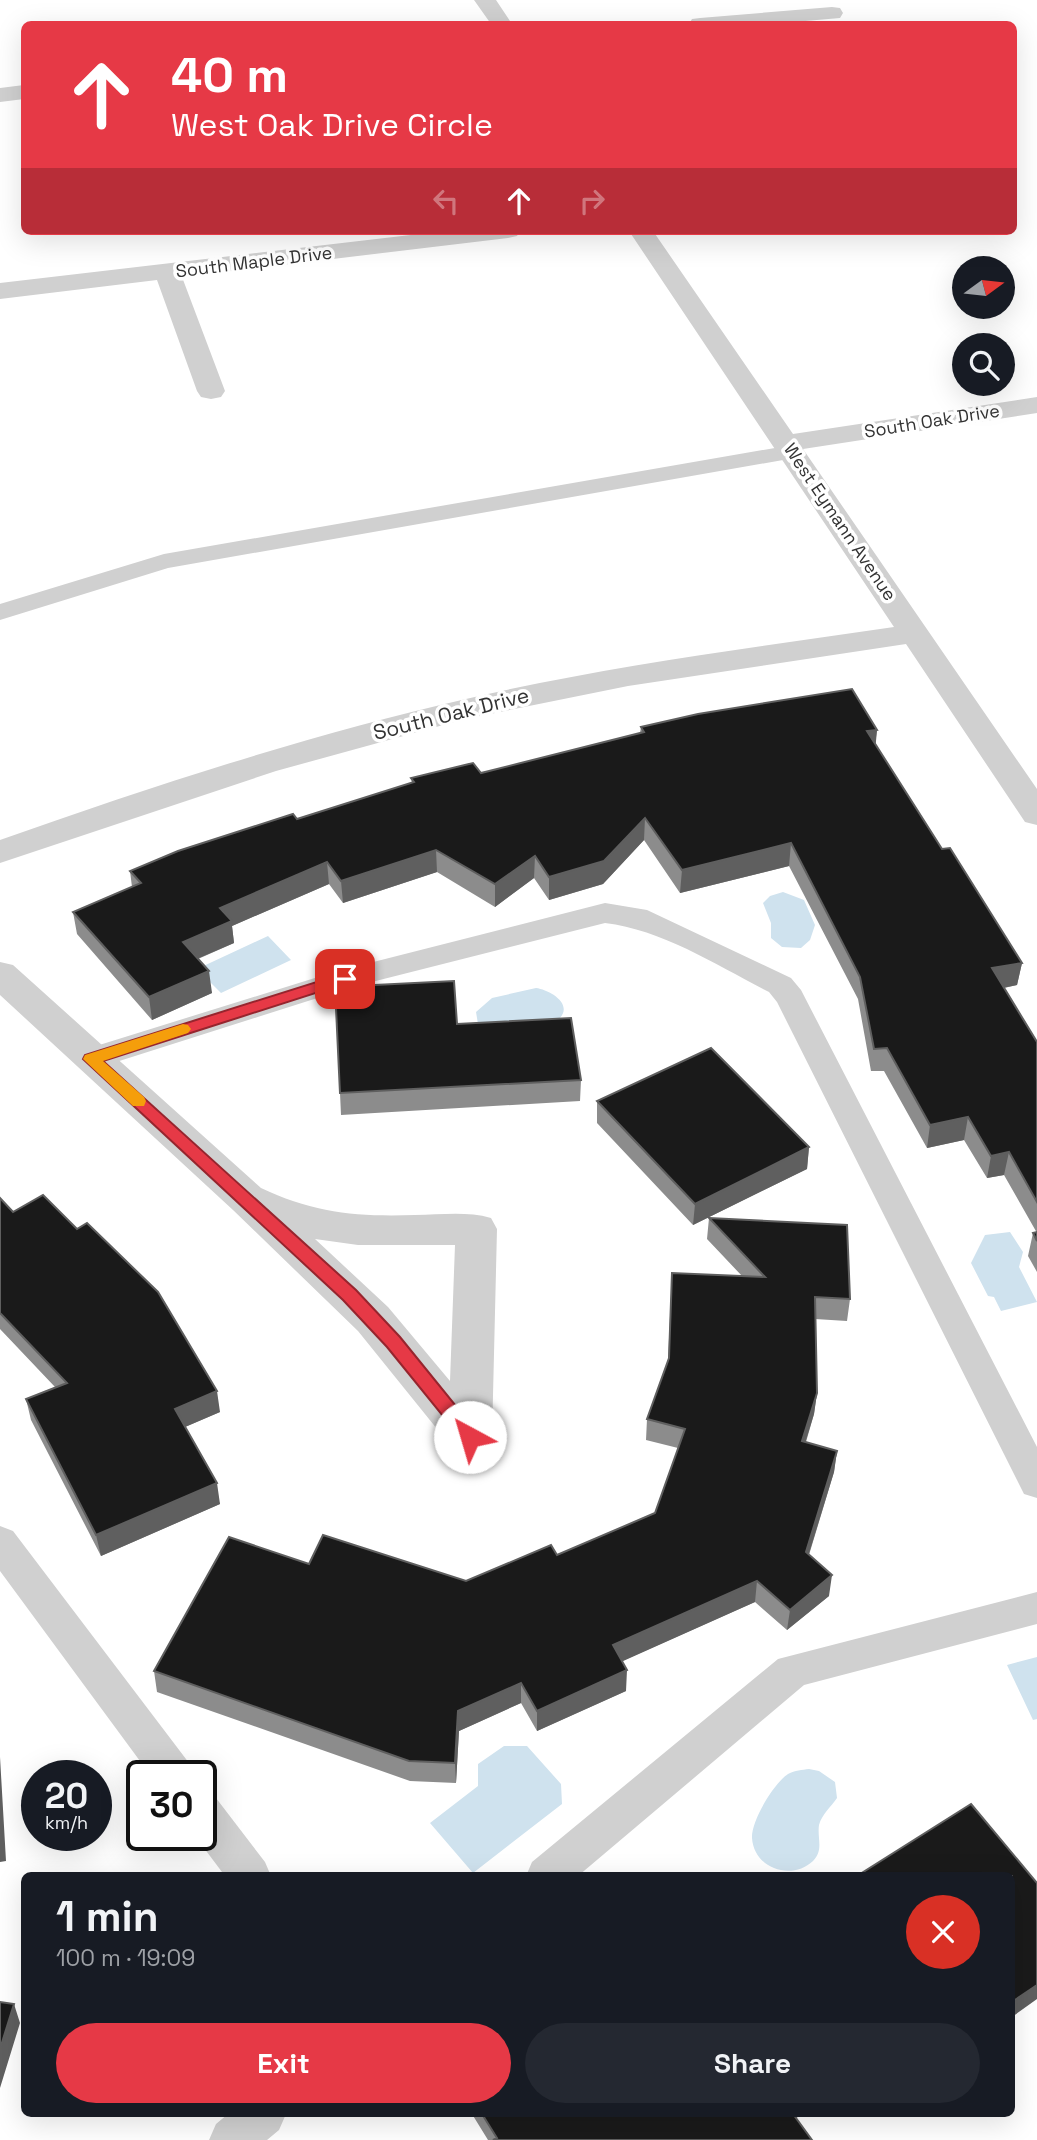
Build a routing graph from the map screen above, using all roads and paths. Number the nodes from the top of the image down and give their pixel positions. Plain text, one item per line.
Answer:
1 (485, 0) edge
2 (832, 13) dead end
3 (499, 21) edge
4 (736, 21) edge
5 (21, 92) edge
6 (0, 95) edge
7 (475, 235) edge
8 (644, 235) edge
9 (167, 272) junction
10 (0, 291) edge
11 (211, 391) dead end
12 (1037, 405) edge
13 (789, 447) junction
14 (0, 612) edge
15 (916, 633) junction
16 (1037, 814) edge
17 (0, 852) edge
18 (0, 974) edge
19 (91, 1059) junction
20 (247, 1199) junction
21 (1037, 1483) edge
22 (0, 1542) edge
23 (1037, 1608) edge
24 (163, 1760) edge
25 (217, 1832) edge
26 (247, 1872) edge
27 (552, 1872) edge
28 (259, 2117) edge
29 (232, 2140) edge

1 - 3 street
2 - 4 street
5 - 6 street
7 - 9 street, South Maple Drive
8 - 13 street, West Eymann Avenue
9 - 10 street, South Maple Drive
9 - 11 street
12 - 13 street, South Oak Drive
13 - 14 lane
13 - 15 street, West Eymann Avenue
15 - 16 street, West Eymann Avenue
15 - 17 street, South Oak Drive
18 - 19 street
19 - 20 street
19 - 21 lane
20 - 20 street
22 - 24 lane
23 - 27 lane
25 - 26 lane
28 - 29 lane

